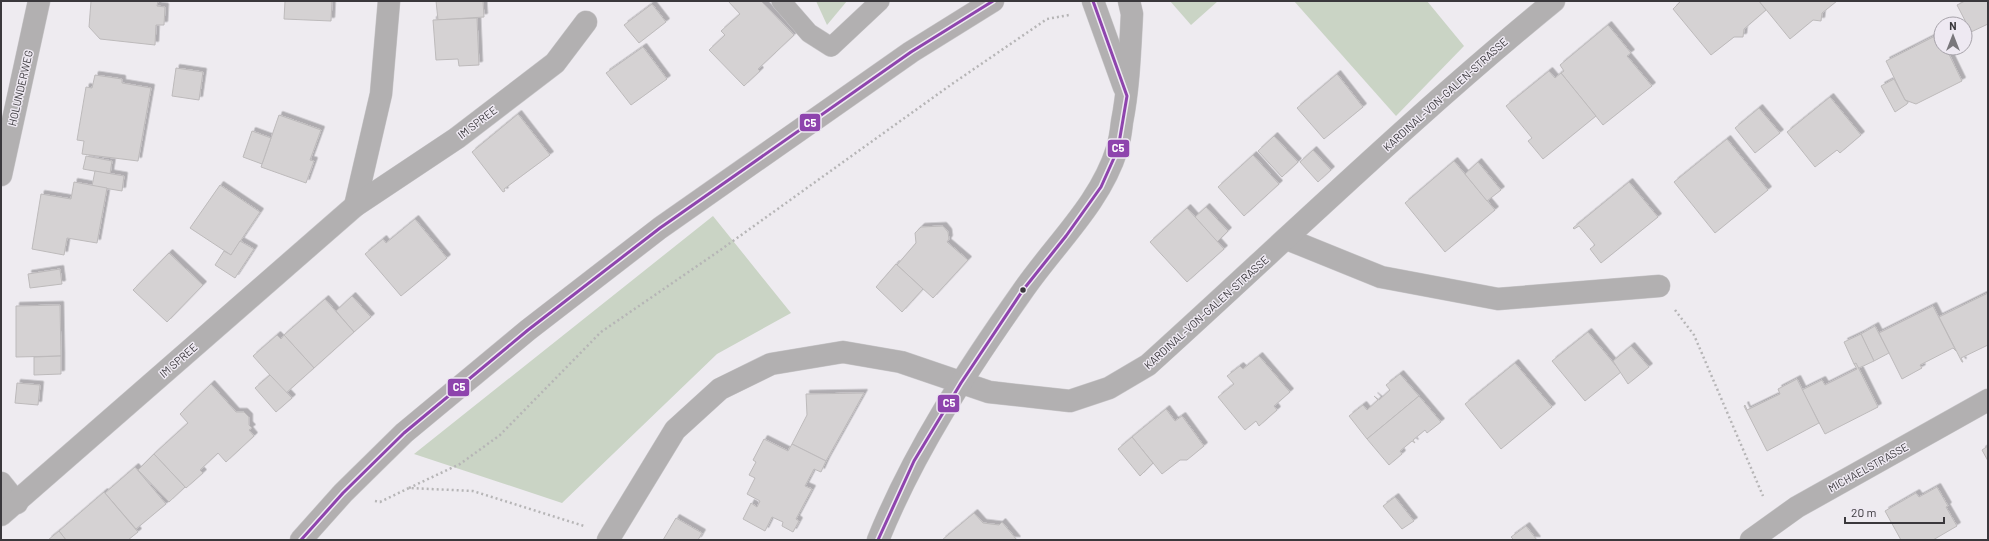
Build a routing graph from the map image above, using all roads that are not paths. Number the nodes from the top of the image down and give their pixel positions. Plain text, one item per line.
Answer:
1 (39, 1) edge
2 (389, 1) edge
3 (782, 1) edge
4 (880, 1) edge
5 (992, 1) edge
6 (1093, 1) edge
7 (1129, 1) edge
8 (1554, 1) edge
9 (586, 22) dead end
10 (1127, 96) junction
11 (1, 175) edge
12 (355, 206) junction
13 (1287, 239) junction
14 (1659, 286) road end
15 (961, 383) junction
16 (1988, 400) edge
17 (1, 483) edge
18 (9, 509) edge
19 (609, 537) edge
20 (301, 540) edge
21 (878, 540) edge
22 (1751, 540) edge

1 - 11 street, HOLUNDERWEG
2 - 12 street
3 - 4 lane
5 - 20 main road
6 - 10 street
7 - 10 street
8 - 13 street, KARDINAL-VON-GALEN-STRASSE
9 - 12 street, IM SPREE
10 - 15 street
12 - 18 street, IM SPREE
13 - 14 street
13 - 15 street, KARDINAL-VON-GALEN-STRASSE
15 - 19 street, KARDINAL-VON-GALEN-STRASSE
15 - 21 street
16 - 22 street, MICHAELSTRASSE
17 - 18 street

